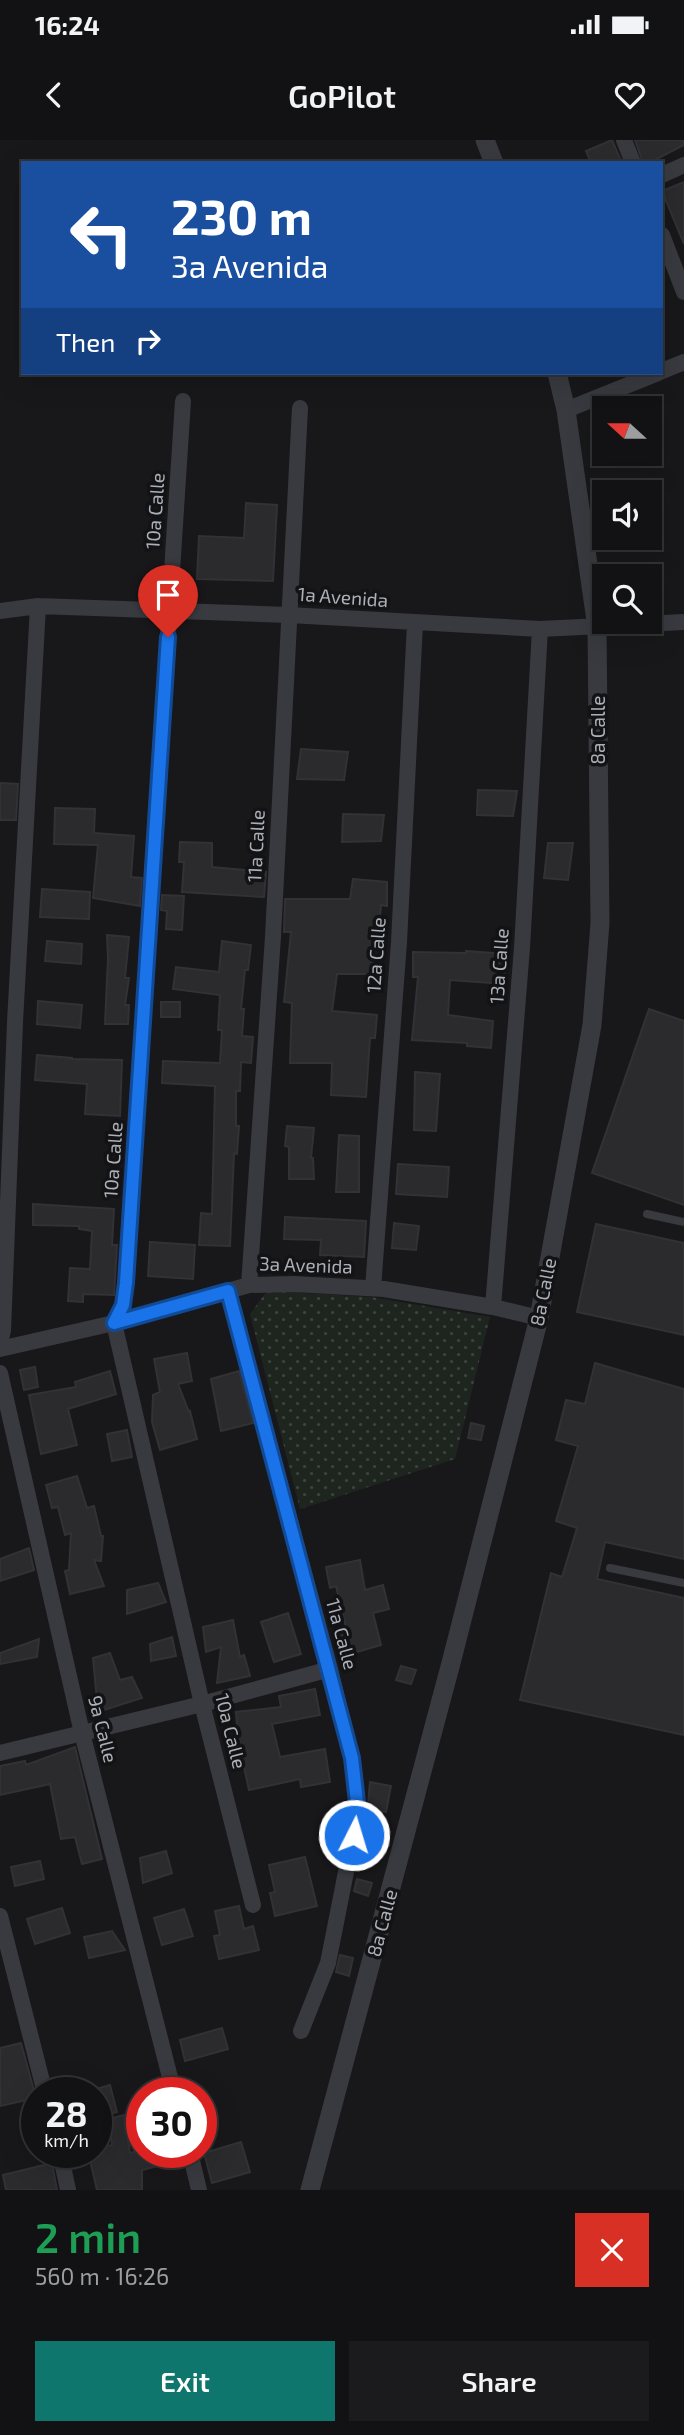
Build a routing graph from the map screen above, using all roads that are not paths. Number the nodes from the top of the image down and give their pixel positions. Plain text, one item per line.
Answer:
1 (485, 140) edge
2 (624, 140) edge
3 (493, 161) edge
4 (632, 161) edge
5 (684, 166) edge
6 (663, 175) edge
7 (663, 238) edge
8 (684, 292) edge
9 (684, 362) edge
10 (663, 371) edge
11 (557, 375) edge
12 (653, 375) edge
13 (183, 401) dead end
14 (300, 408) dead end
15 (566, 410) junction
16 (592, 593) edge
17 (38, 606) junction
18 (0, 611) edge
19 (169, 611) junction
20 (289, 615) junction
21 (684, 622) edge
22 (415, 623) junction
23 (662, 624) edge
24 (592, 628) edge
25 (540, 629) junction
26 (597, 634) edge
27 (647, 1214) dead end
28 (684, 1222) edge
29 (249, 1285) junction
30 (373, 1288) junction
31 (228, 1291) junction
32 (492, 1307) junction
33 (539, 1318) junction
34 (114, 1323) junction
35 (0, 1342) edge
36 (0, 1349) edge
37 (0, 1373) edge
38 (610, 1568) dead end
39 (684, 1583) edge
40 (330, 1669) junction
41 (202, 1704) junction
42 (82, 1733) junction
43 (0, 1753) edge
44 (253, 1905) dead end
45 (0, 1916) edge
46 (301, 2031) dead end
47 (41, 2077) edge
48 (170, 2077) edge
49 (63, 2168) edge
50 (194, 2168) edge
51 (68, 2190) edge
52 (199, 2190) edge
53 (310, 2190) edge

1 - 3 street
2 - 4 street
5 - 6 street
7 - 8 street
9 - 10 street
11 - 15 street, 8a Calle
12 - 15 street
13 - 19 street, 10a Calle
14 - 20 street, 11a Calle
15 - 16 street, 8a Calle
17 - 18 street, 1a Avenida
17 - 19 street, 1a Avenida
17 - 35 street
19 - 20 street, 1a Avenida
19 - 34 street, 10a Calle
20 - 22 street, 1a Avenida
20 - 29 street, 11a Calle
21 - 23 street, 1a Avenida
22 - 25 street, 1a Avenida
22 - 30 street, 12a Calle
24 - 25 street, 1a Avenida
25 - 32 street, 13a Calle
26 - 33 street, 8a Calle
27 - 28 lane
29 - 30 street, 3a Avenida
29 - 31 street, 3a Avenida
30 - 32 street, 3a Avenida
31 - 34 street, 3a Avenida
31 - 40 street, 11a Calle
32 - 33 street, 3a Avenida
33 - 53 street, 8a Calle
34 - 36 street, 3a Avenida
34 - 41 street, 10a Calle
37 - 42 street, 9a Calle
38 - 39 lane
40 - 41 street
40 - 46 street, 11a Calle
41 - 42 street
41 - 44 street, 10a Calle
42 - 43 street
42 - 48 street, 9a Calle
45 - 47 street
49 - 51 street
50 - 52 street

